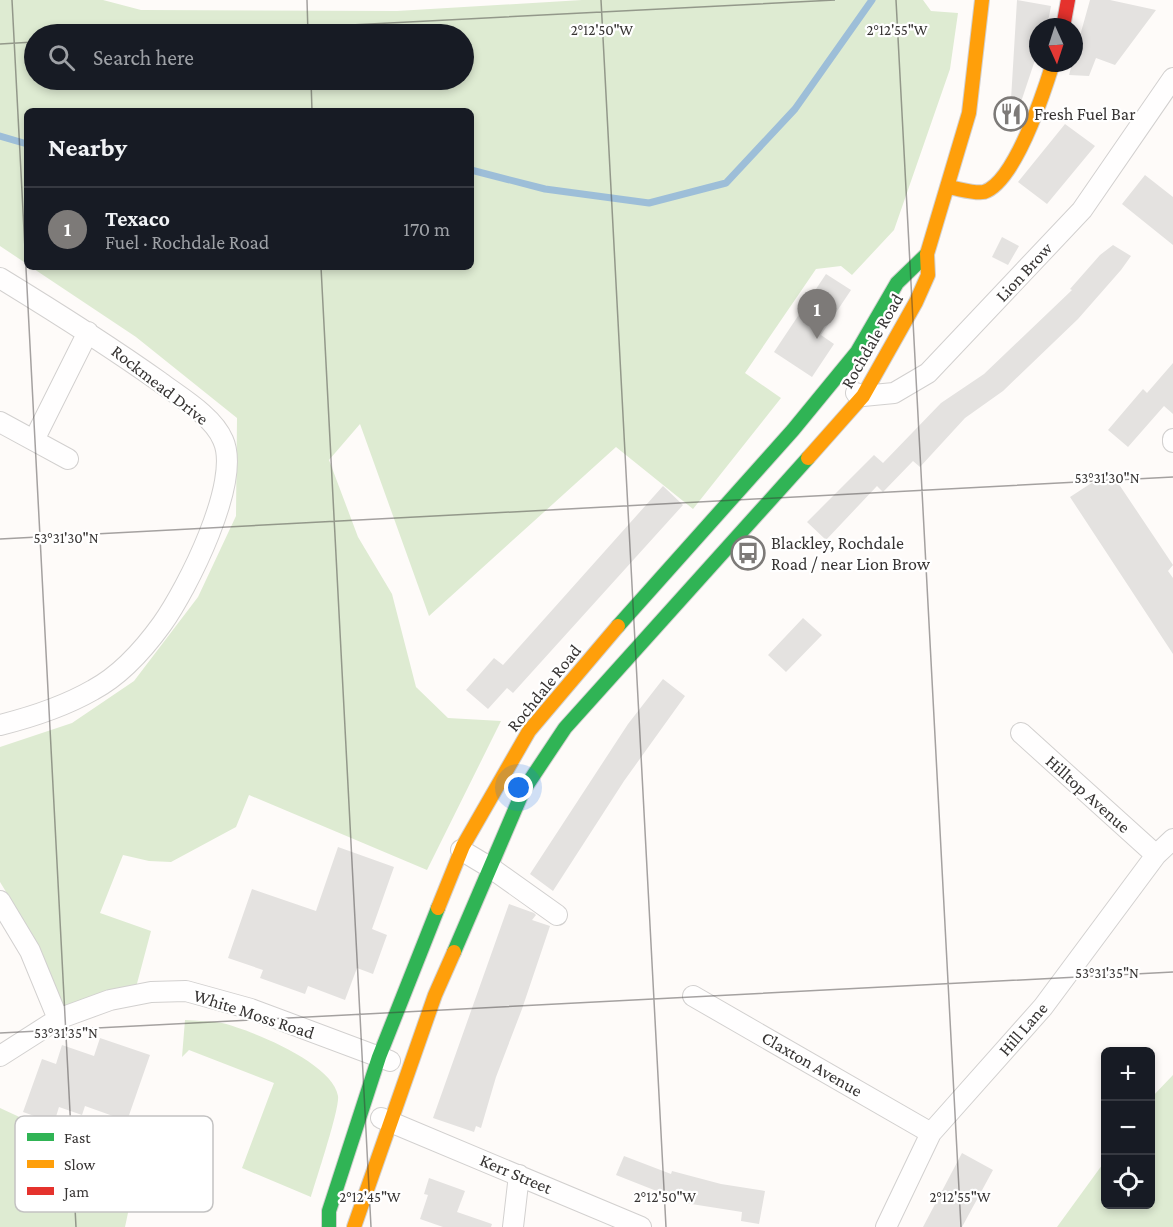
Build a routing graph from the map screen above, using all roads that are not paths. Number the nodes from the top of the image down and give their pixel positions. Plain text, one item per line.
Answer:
1 (982, 0) edge
2 (1068, 0) edge
3 (1065, 18) edge
4 (1049, 72) edge
5 (1173, 78) edge
6 (947, 187) junction
7 (927, 254) junction
8 (0, 278) edge
9 (88, 332) junction
10 (830, 385) junction
11 (862, 396) junction
12 (0, 422) edge
13 (34, 440) junction
14 (68, 459) dead end
15 (0, 725) edge
16 (1021, 733) dead end
17 (1173, 839) edge
18 (461, 850) junction
19 (1156, 855) junction
20 (491, 868) junction
21 (0, 901) edge
22 (557, 915) dead end
23 (693, 996) dead end
24 (58, 1019) junction
25 (0, 1056) edge
26 (379, 1057) junction
27 (409, 1067) junction
28 (361, 1111) junction
29 (391, 1121) junction
30 (931, 1133) junction
31 (519, 1175) junction
32 (329, 1227) edge
33 (354, 1227) edge
34 (513, 1227) edge
35 (641, 1227) edge
36 (886, 1227) edge

1 - 6 main road, Rochdale Road
2 - 3 main road
4 - 6 main road
5 - 11 street, Lion Brow
6 - 7 main road, Rochdale Road
7 - 10 main road, Rochdale Road
7 - 11 main road, Rochdale Road
8 - 9 street, Rockmead Drive
9 - 13 street
9 - 15 street, Rockmead Drive
10 - 11 street, Lion Brow
10 - 18 main road, Rochdale Road
11 - 20 main road, Rochdale Road
12 - 13 street
13 - 14 street
16 - 19 street, Hilltop Avenue
17 - 19 street, Hill Lane
18 - 20 street
18 - 26 main road, Rochdale Road
19 - 30 street, Hill Lane
20 - 22 street
20 - 27 main road, Rochdale Road
21 - 24 street
23 - 30 street, Claxton Avenue
24 - 25 street, White Moss Road
24 - 26 street, White Moss Road
26 - 27 street, White Moss Road
26 - 28 main road, Rochdale Road
27 - 29 main road, Rochdale Road
28 - 29 street, Kerr Street
28 - 32 main road, Rochdale Road
29 - 31 street, Kerr Street
29 - 33 main road, Rochdale Road
30 - 36 street, Hill Lane
31 - 34 street
31 - 35 street, Kerr Street

